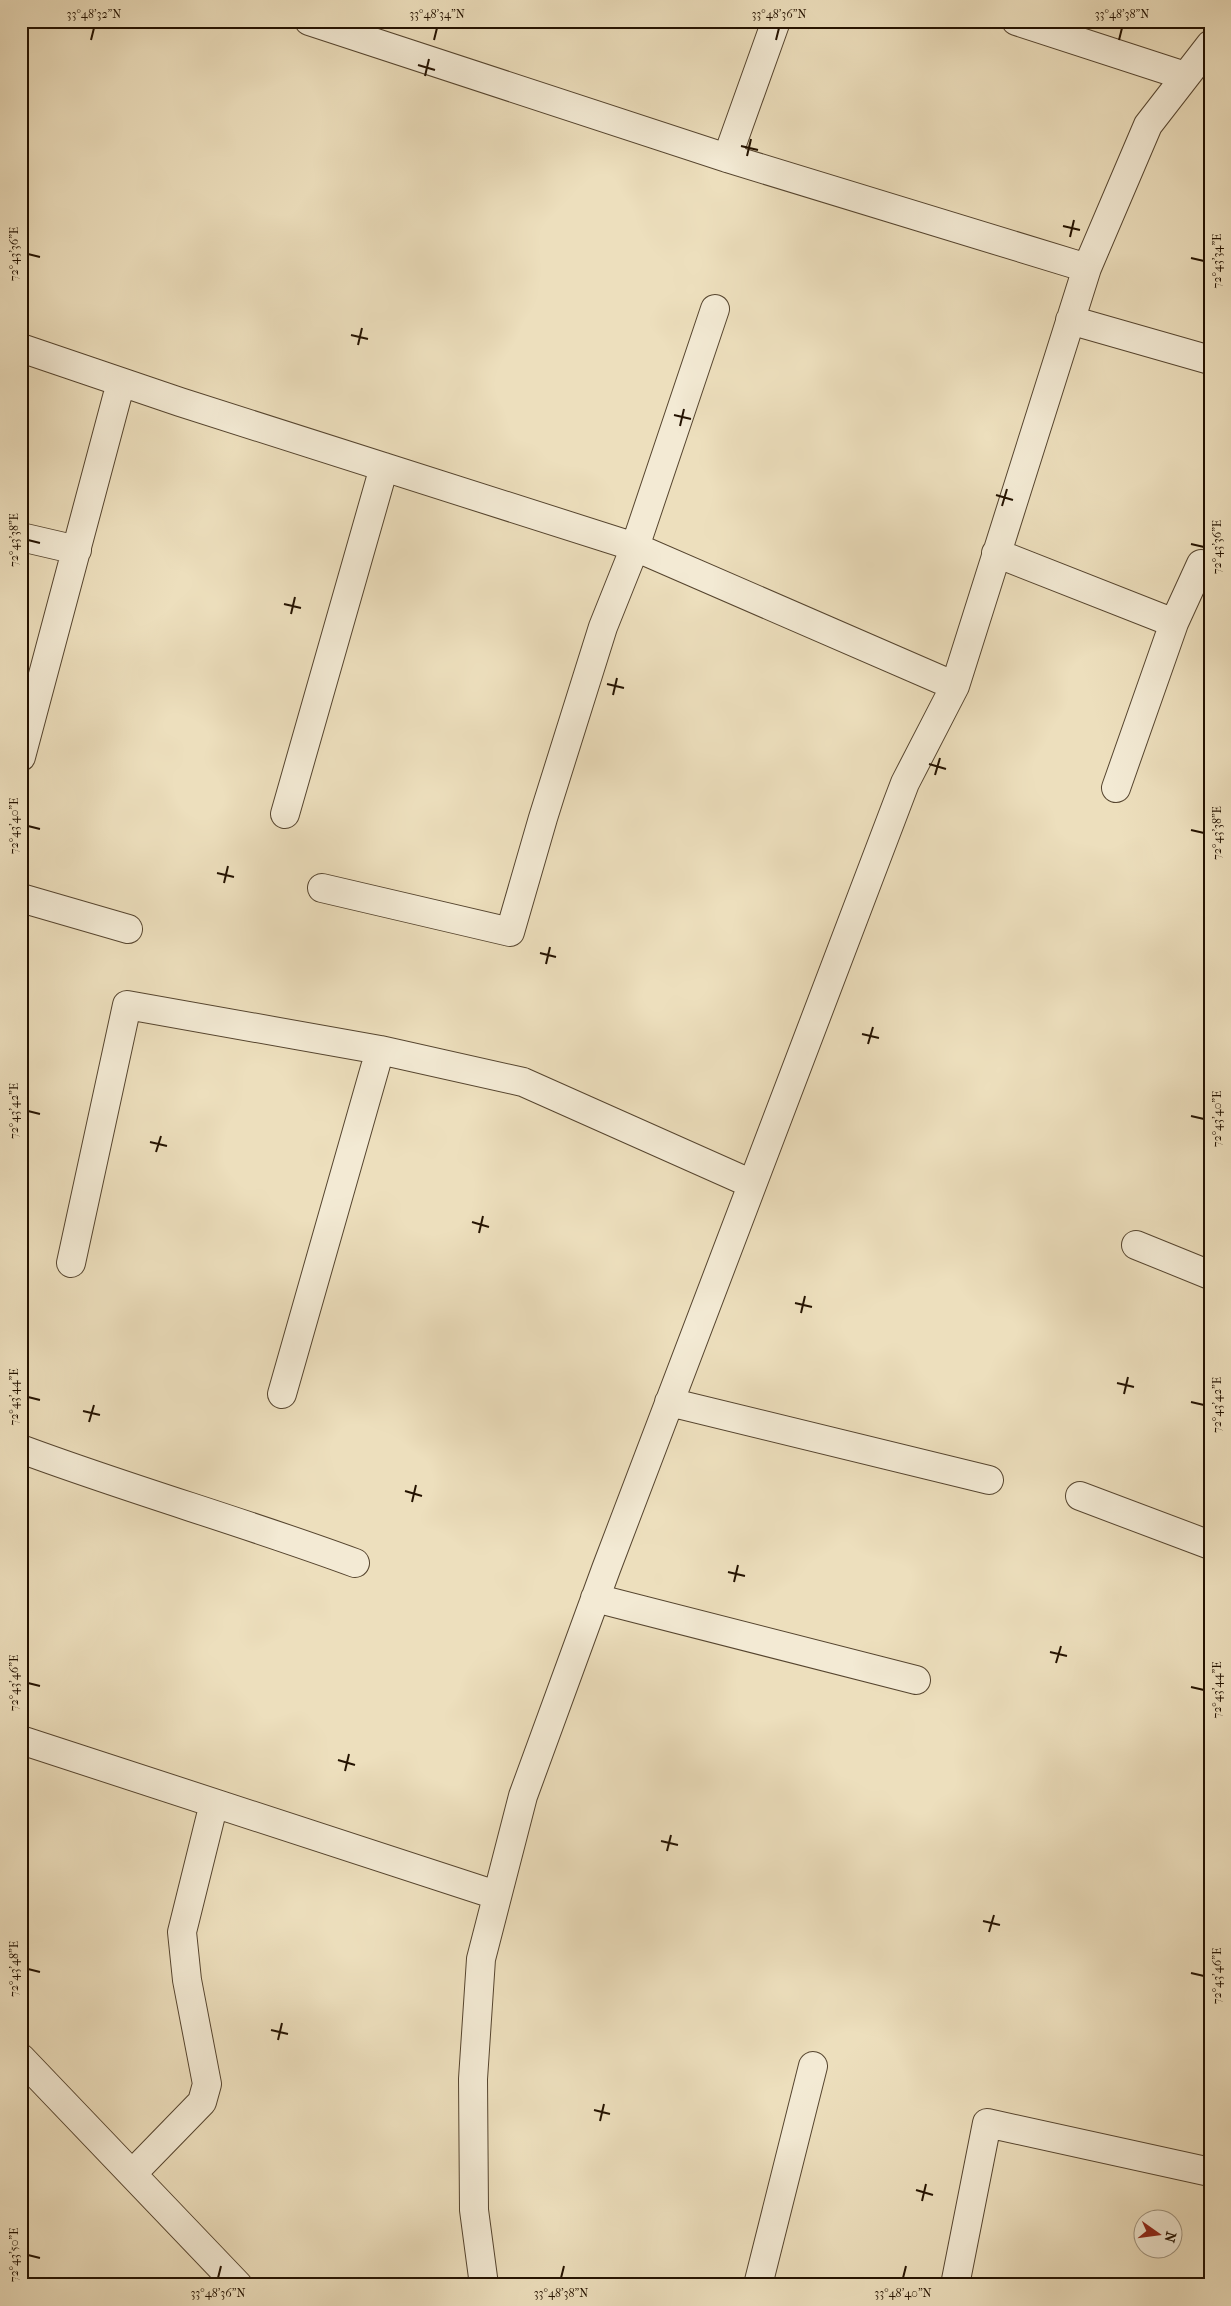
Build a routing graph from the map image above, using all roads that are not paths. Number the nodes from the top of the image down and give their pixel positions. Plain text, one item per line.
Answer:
1 (309, 21) edge
2 (776, 21) edge
3 (1016, 21) edge
4 (1210, 45) edge
5 (1184, 76) junction
6 (727, 158) junction
7 (1087, 268) junction
8 (715, 309) dead end
9 (1070, 320) junction
10 (21, 348) edge
11 (1210, 360) edge
12 (122, 382) junction
13 (384, 467) junction
14 (21, 537) edge
15 (635, 547) junction
16 (77, 550) junction
17 (996, 553) junction
18 (1201, 564) dead end
19 (1174, 623) junction
20 (955, 686) junction
21 (25, 730) edge
22 (21, 757) edge
23 (1116, 788) dead end
24 (286, 814) dead end
25 (322, 888) dead end
26 (21, 898) edge
27 (128, 929) dead end
28 (380, 1050) junction
29 (752, 1184) junction
30 (1136, 1246) dead end
31 (70, 1263) dead end
32 (1210, 1275) edge
33 (282, 1394) dead end
34 (669, 1402) junction
35 (21, 1449) edge
36 (988, 1480) dead end
37 (1080, 1496) dead end
38 (1210, 1545) edge
39 (355, 1563) dead end
40 (595, 1598) junction
41 (916, 1680) dead end
42 (21, 1740) edge
43 (214, 1804) junction
44 (496, 1895) junction
45 (21, 2058) edge
46 (814, 2066) dead end
47 (1210, 2172) edge
48 (132, 2174) junction
49 (238, 2285) edge
50 (484, 2285) edge
51 (758, 2285) edge
52 (955, 2285) edge

1 - 6 street
2 - 6 street
3 - 5 street
4 - 5 street
5 - 7 street
6 - 7 street
7 - 9 street
8 - 15 street
9 - 11 street
9 - 17 street
10 - 12 street
12 - 13 street
12 - 16 street
13 - 15 street
13 - 24 street
14 - 16 street
15 - 20 street
15 - 25 street
16 - 21 street
17 - 19 street
17 - 20 street
18 - 19 street
19 - 23 street
20 - 29 street
21 - 22 street
26 - 27 street
28 - 29 street
28 - 31 street
28 - 33 street
29 - 34 street
30 - 32 street
34 - 36 street
34 - 40 street
35 - 39 street
37 - 38 street
40 - 41 street
40 - 44 street
42 - 43 street
43 - 44 street
43 - 48 street
44 - 50 street
45 - 48 street
46 - 51 street
47 - 52 street
48 - 49 street

